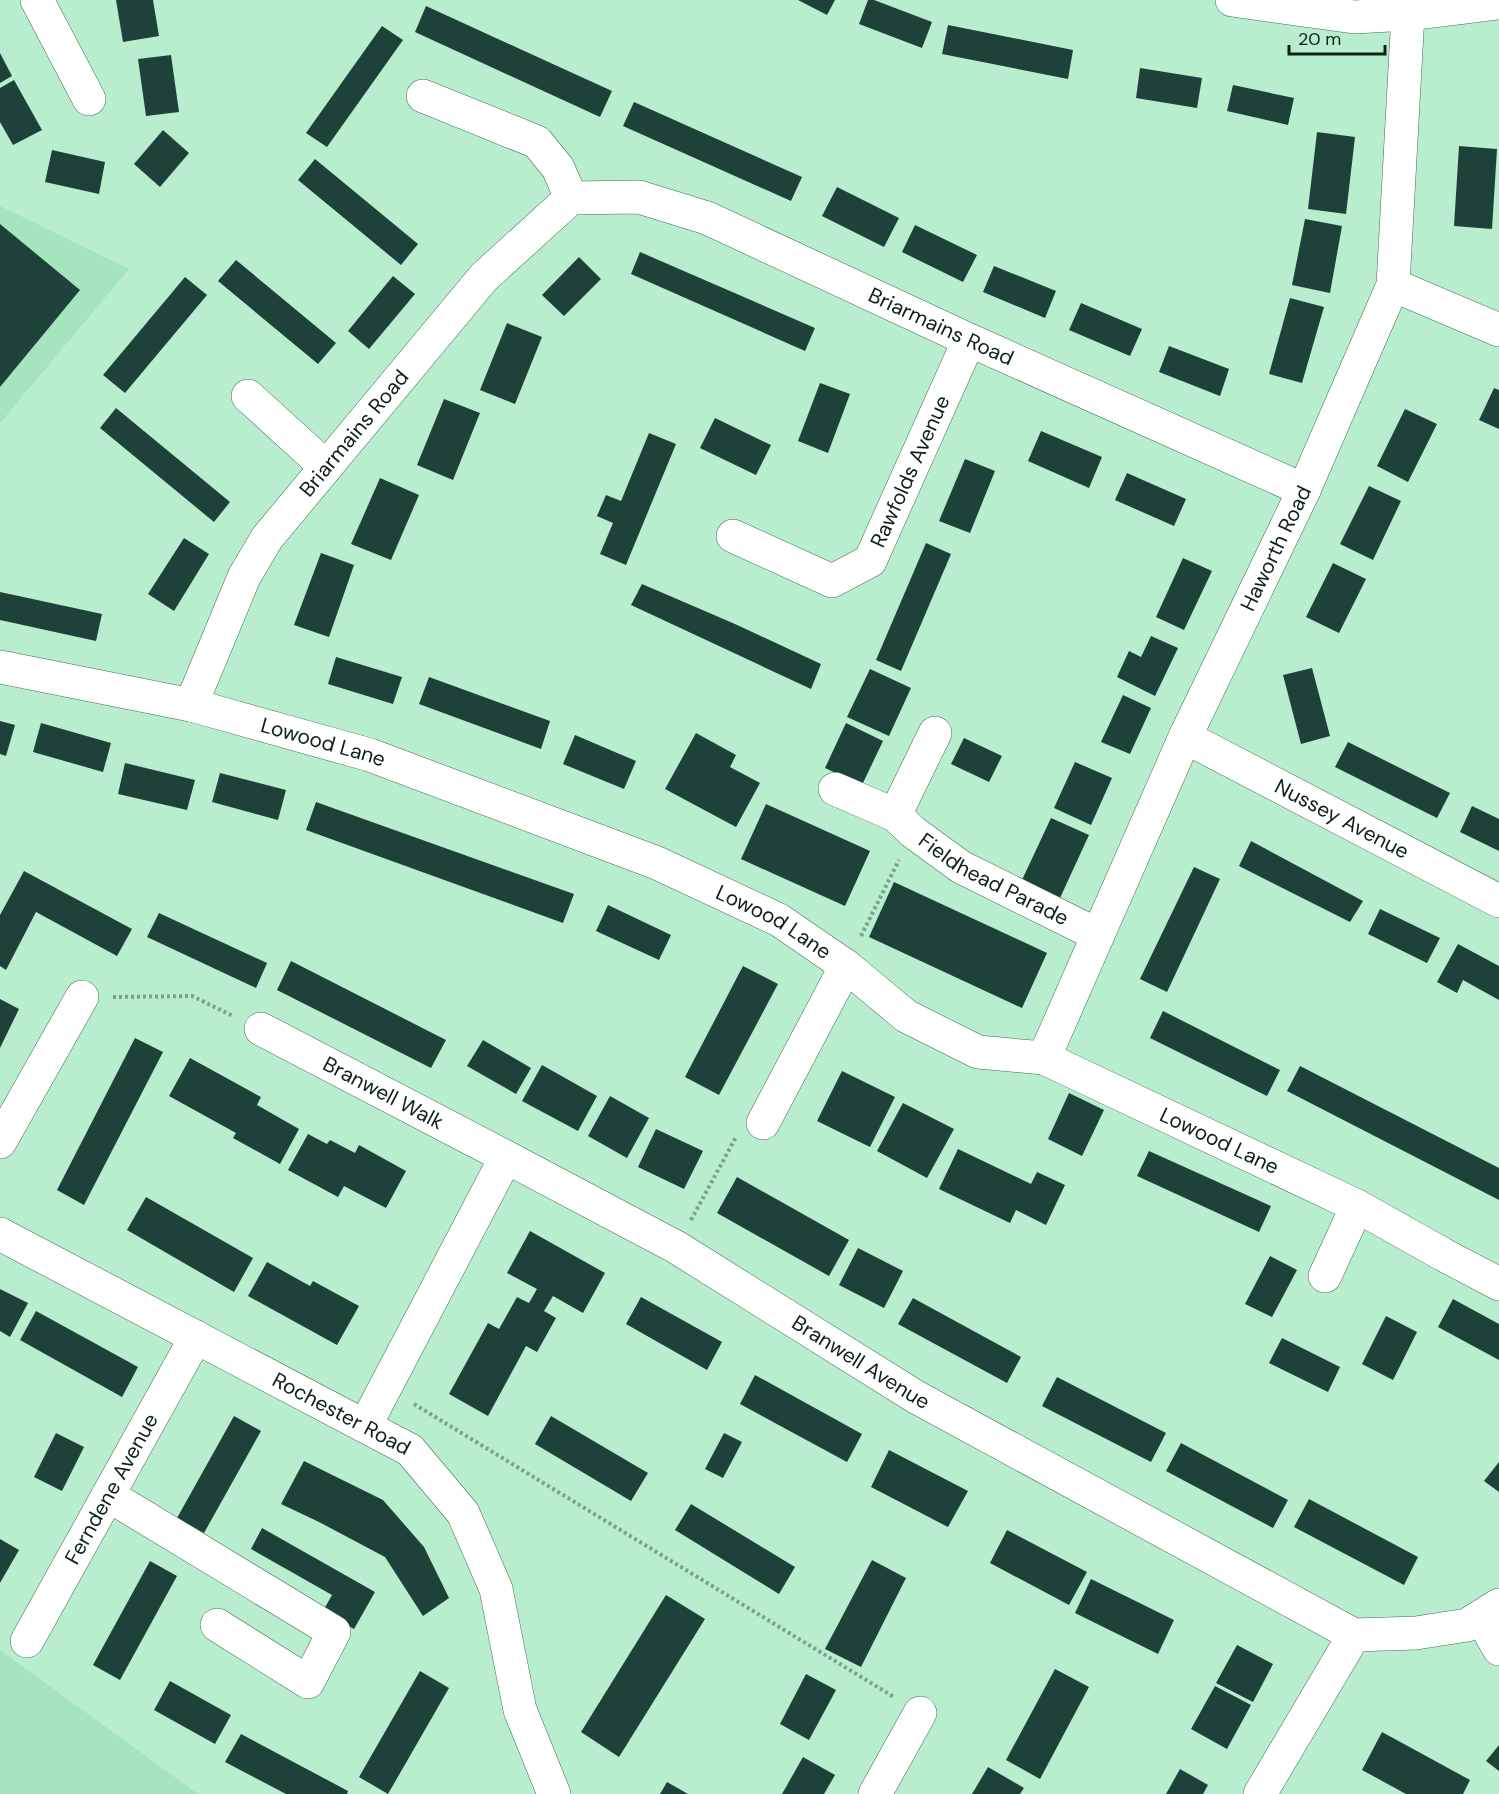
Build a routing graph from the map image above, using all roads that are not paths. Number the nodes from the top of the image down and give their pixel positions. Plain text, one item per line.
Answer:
1 (38, 0) edge
2 (1232, 0) edge
3 (1499, 3) edge
4 (1408, 14) junction
5 (423, 96) dead end
6 (89, 99) dead end
7 (571, 198) junction
8 (1393, 285) junction
9 (1499, 330) edge
10 (969, 340) junction
11 (248, 396) dead end
12 (326, 467) junction
13 (1304, 490) junction
14 (733, 536) dead end
15 (0, 667) edge
16 (190, 705) junction
17 (935, 734) dead end
18 (1185, 737) junction
19 (835, 789) dead end
20 (904, 824) junction
21 (1499, 901) edge
22 (1098, 935) junction
23 (846, 966) junction
24 (82, 997) road end
25 (261, 1029) road end
26 (1044, 1058) junction
27 (763, 1123) road end
28 (0, 1142) edge
29 (506, 1157) junction
30 (1357, 1206) junction
31 (0, 1234) edge
32 (1325, 1276) dead end
33 (1499, 1284) edge
34 (196, 1337) junction
35 (365, 1426) junction
36 (108, 1495) junction
37 (1490, 1611) edge
38 (217, 1625) dead end
39 (1354, 1635) junction
40 (27, 1641) dead end
41 (1499, 1649) edge
42 (920, 1713) road end
43 (548, 1792) edge
44 (876, 1794) edge
45 (1260, 1794) edge

1 - 6 street
2 - 4 street
3 - 4 street
4 - 8 street, Haworth Road
5 - 7 street
7 - 10 street, Briarmains Road
7 - 12 street, Briarmains Road
8 - 9 street
8 - 13 street, Haworth Road
10 - 13 street, Briarmains Road
10 - 14 street, Rawfolds Avenue
11 - 12 street
12 - 16 street, Briarmains Road
13 - 18 street, Haworth Road
15 - 16 street, Lowood Lane
16 - 23 street, Lowood Lane
17 - 20 street
18 - 21 street, Nussey Avenue
18 - 22 street, Haworth Road
19 - 20 street, Fieldhead Parade
20 - 22 street, Fieldhead Parade
22 - 26 street, Haworth Road
23 - 26 street, Lowood Lane
23 - 27 street
24 - 28 street
25 - 29 street, Branwell Walk
26 - 30 street, Lowood Lane
29 - 35 street
29 - 39 street, Branwell Avenue
30 - 32 street
30 - 33 street, Lowood Lane
31 - 34 street, Rochester Road
34 - 35 street, Rochester Road
34 - 36 street, Ferndene Avenue
35 - 43 street, Rochester Road
36 - 38 street
36 - 40 street, Ferndene Avenue
37 - 39 street
37 - 41 street
39 - 45 street
42 - 44 street

